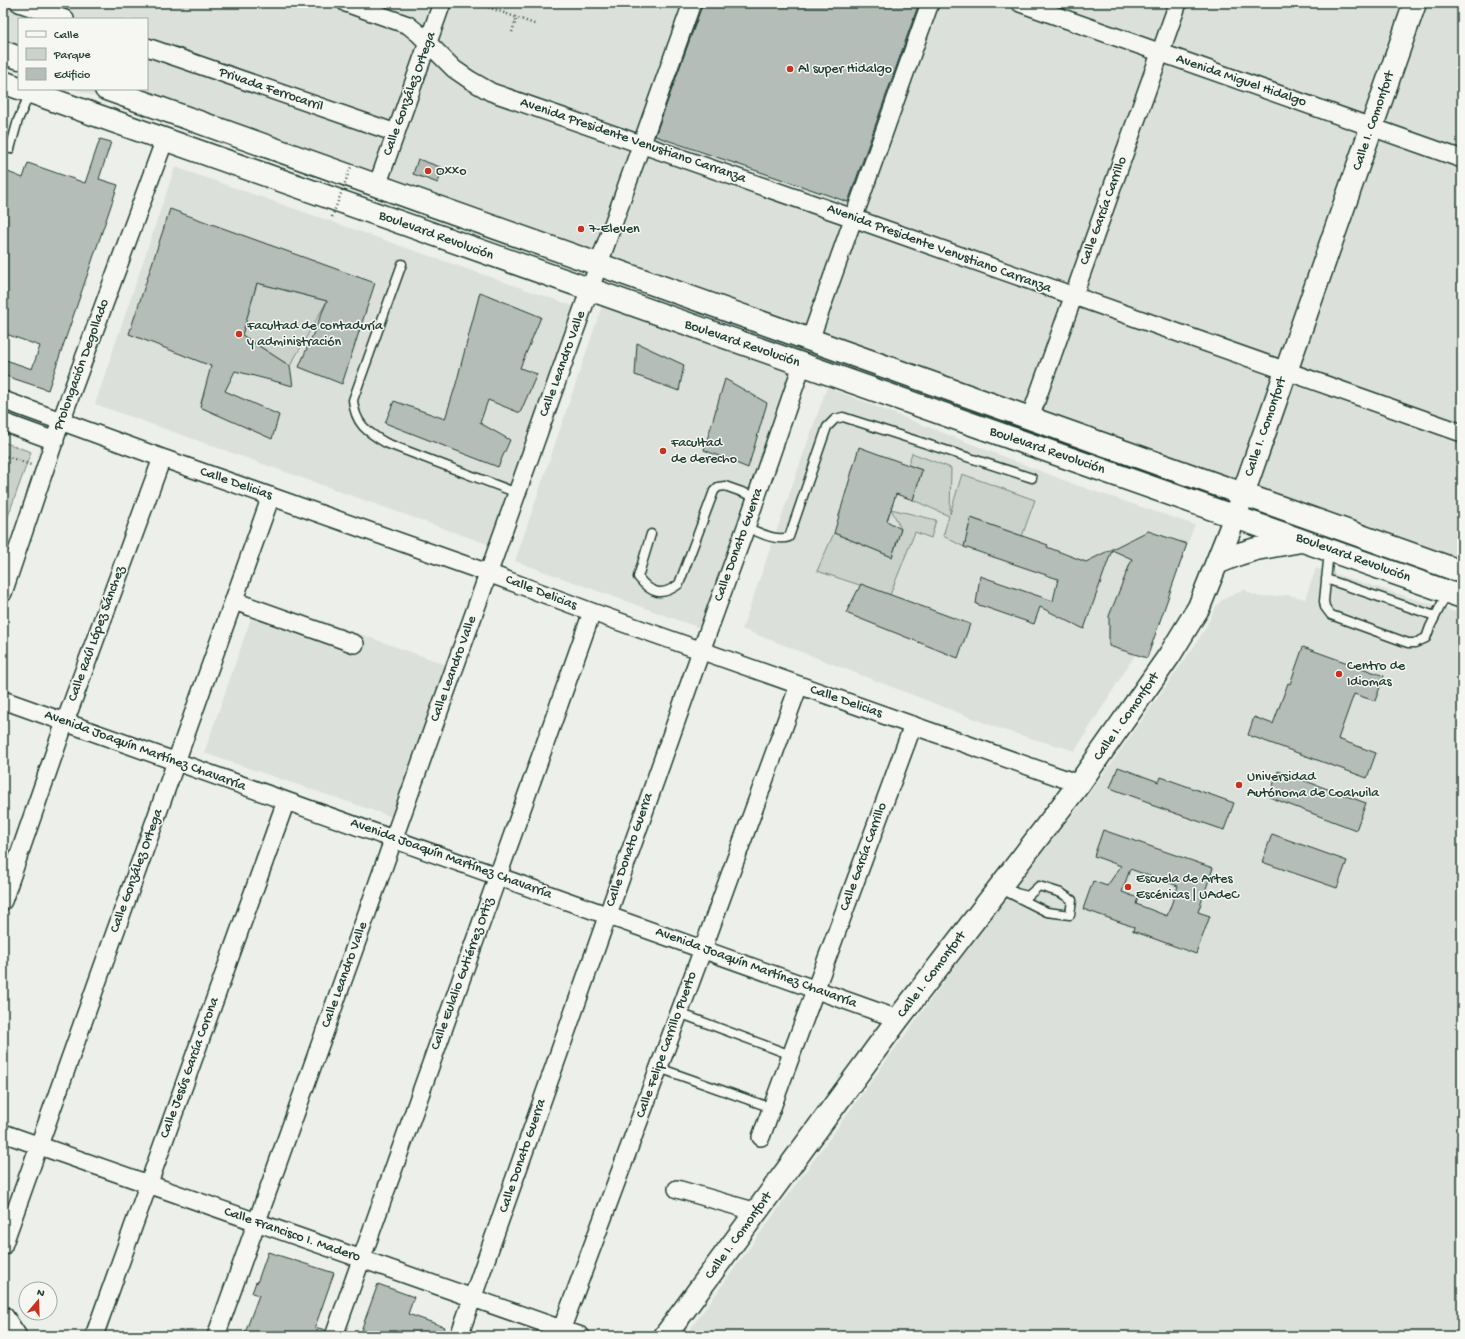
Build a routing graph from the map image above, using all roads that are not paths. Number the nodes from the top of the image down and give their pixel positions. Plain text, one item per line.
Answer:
1 (19, 3) edge
2 (346, 3) edge
3 (442, 3) edge
4 (692, 3) edge
5 (930, 3) edge
6 (1178, 3) edge
7 (1415, 3) edge
8 (1027, 4) edge
9 (62, 18) edge
10 (428, 42) junction
11 (148, 47) edge
12 (3, 52) edge
13 (1160, 52) junction
14 (18, 58) edge
15 (3, 82) edge
16 (18, 88) edge
17 (24, 90) edge
18 (109, 90) edge
19 (1372, 127) junction
20 (396, 133) junction
21 (165, 139) junction
22 (642, 145) junction
23 (10, 149) dead end
24 (1462, 159) edge
25 (377, 186) junction
26 (853, 218) junction
27 (402, 264) dead end
28 (599, 265) junction
29 (590, 290) junction
30 (1074, 296) junction
31 (810, 340) junction
32 (802, 365) junction
33 (1286, 371) junction
34 (3, 400) edge
35 (1030, 418) junction
36 (61, 421) junction
37 (3, 422) edge
38 (1462, 433) edge
39 (54, 441) junction
40 (162, 458) junction
41 (1032, 478) dead end
42 (517, 493) junction
43 (1243, 494) junction
44 (271, 496) junction
45 (756, 497) junction
46 (1235, 517) junction
47 (746, 527) junction
48 (651, 534) dead end
49 (1303, 541) junction
50 (1329, 550) junction
51 (1217, 563) junction
52 (1462, 572) edge
53 (488, 573) junction
54 (1326, 579) junction
55 (3, 593) edge
56 (1455, 595) edge
57 (234, 601) junction
58 (592, 612) junction
59 (1435, 616) junction
60 (354, 644) dead end
61 (701, 651) junction
62 (799, 685) junction
63 (3, 700) edge
64 (65, 722) junction
65 (912, 725) junction
66 (176, 762) junction
67 (1079, 784) junction
68 (286, 801) junction
69 (394, 839) junction
70 (498, 876) junction
71 (1000, 885) junction
72 (3, 901) edge
73 (608, 915) junction
74 (703, 949) junction
75 (815, 989) junction
76 (679, 1014) junction
77 (898, 1019) junction
78 (791, 1055) junction
79 (659, 1068) junction
80 (772, 1108) junction
81 (3, 1133) edge
82 (761, 1138) dead end
83 (39, 1146) junction
84 (148, 1184) junction
85 (677, 1189) dead end
86 (757, 1212) junction
87 (257, 1222) junction
88 (3, 1246) edge
89 (361, 1259) junction
90 (473, 1298) junction
91 (3, 1318) edge
92 (560, 1332) edge
93 (15, 1336) edge
94 (94, 1336) edge
95 (216, 1336) edge
96 (334, 1336) edge
97 (459, 1336) edge
98 (581, 1336) edge
99 (665, 1336) edge

1 - 9 street
2 - 10 street, Avenida Presidente Venustiano Carranza
3 - 10 street, Calle González Ortega
4 - 22 street, Calle Leandro Valle
5 - 26 street
6 - 13 street, Calle García Carrillo
7 - 19 main road, Calle I. Comonfort
8 - 13 street, Avenida Miguel Hidalgo
10 - 20 street, Calle González Ortega
10 - 22 street, Avenida Presidente Venustiano Carranza
11 - 20 street, Privada Ferrocarril
12 - 14 main road
13 - 19 street, Avenida Miguel Hidalgo
13 - 30 street, Calle García Carrillo
15 - 16 main road, Boulevard Revolución
17 - 21 main road, Boulevard Revolución
17 - 23 lane
18 - 25 main road
19 - 24 street, Avenida Miguel Hidalgo
19 - 33 main road, Calle I. Comonfort
20 - 25 street, Calle González Ortega
21 - 29 main road, Boulevard Revolución
21 - 36 street, Prolongación Degollado
22 - 26 street, Avenida Presidente Venustiano Carranza
22 - 28 street, Calle Leandro Valle
25 - 28 main road
26 - 30 street, Avenida Presidente Venustiano Carranza
26 - 31 street
27 - 42 lane
28 - 29 street, Calle Leandro Valle
28 - 31 main road
29 - 32 main road, Boulevard Revolución
29 - 42 street, Calle Leandro Valle
30 - 33 street, Avenida Presidente Venustiano Carranza
30 - 35 street, Calle García Carrillo
31 - 35 main road
32 - 45 street, Calle Donato Guerra
32 - 46 main road, Boulevard Revolución
33 - 38 street, Avenida Presidente Venustiano Carranza
33 - 43 main road, Calle I. Comonfort
34 - 36 street, Calle Delicias
35 - 43 main road
36 - 39 street, Prolongación Degollado
36 - 40 street, Calle Delicias
37 - 39 street
39 - 55 street, Prolongación Degollado
40 - 44 street, Calle Delicias
40 - 64 street, Calle Raúl López Sánchez
41 - 47 lane
42 - 53 street, Calle Leandro Valle
43 - 46 main road, Calle I. Comonfort
43 - 52 main road
44 - 53 street, Calle Delicias
44 - 57 street, Calle González Ortega
45 - 47 street, Calle Donato Guerra
45 - 48 lane
46 - 49 main road, Boulevard Revolución
46 - 51 main road, Calle I. Comonfort
47 - 61 street, Calle Donato Guerra
49 - 50 main road, Boulevard Revolución
49 - 51 main road
50 - 54 lane
50 - 56 main road, Boulevard Revolución
51 - 67 main road, Calle I. Comonfort
53 - 58 street, Calle Delicias
53 - 69 street, Calle Leandro Valle
54 - 59 lane
54 - 59 lane
56 - 59 lane
57 - 60 street
57 - 66 street, Calle González Ortega
58 - 61 street, Calle Delicias
58 - 70 street, Calle Eulalio Gutiérrez Ortiz
61 - 62 street, Calle Delicias
61 - 73 street, Calle Donato Guerra
62 - 65 street, Calle Delicias
62 - 74 street, Calle Felipe Carrillo Puerto
63 - 64 street, Avenida Joaquín Martínez Chavarría
64 - 66 street, Avenida Joaquín Martínez Chavarría
64 - 72 street, Calle Raúl López Sánchez
65 - 67 street, Calle Delicias
65 - 75 street, Calle García Carrillo
66 - 68 street, Avenida Joaquín Martínez Chavarría
66 - 83 street, Calle González Ortega
67 - 71 main road, Calle I. Comonfort
68 - 69 street, Avenida Joaquín Martínez Chavarría
68 - 84 street, Calle Jesús García Corona
69 - 70 street, Avenida Joaquín Martínez Chavarría
69 - 87 street, Calle Leandro Valle
70 - 73 street, Avenida Joaquín Martínez Chavarría
70 - 89 street, Calle Eulalio Gutiérrez Ortiz
71 - 71 lane
71 - 77 main road, Calle I. Comonfort
73 - 74 street, Avenida Joaquín Martínez Chavarría
73 - 90 street, Calle Donato Guerra
74 - 75 street, Avenida Joaquín Martínez Chavarría
74 - 76 street, Calle Felipe Carrillo Puerto
75 - 77 street, Avenida Joaquín Martínez Chavarría
75 - 78 street, Calle García Carrillo
76 - 78 lane
76 - 79 street, Calle Felipe Carrillo Puerto
77 - 86 main road, Calle I. Comonfort
78 - 80 street, Calle García Carrillo
79 - 80 lane
79 - 92 street, Calle Felipe Carrillo Puerto
80 - 82 street, Calle García Carrillo
81 - 83 street, Calle Francisco I. Madero
83 - 84 street, Calle Francisco I. Madero
83 - 88 street, Calle González Ortega
84 - 87 street, Calle Francisco I. Madero
84 - 94 street, Calle Jesús García Corona
85 - 86 street
86 - 99 main road, Calle I. Comonfort
87 - 89 street, Calle Francisco I. Madero
87 - 95 street, Calle Leandro Valle
89 - 90 street, Calle Francisco I. Madero
89 - 96 street, Calle Eulalio Gutiérrez Ortiz
90 - 92 street, Calle Francisco I. Madero
90 - 97 street, Calle Donato Guerra
91 - 93 main road
92 - 98 street, Calle Francisco I. Madero

